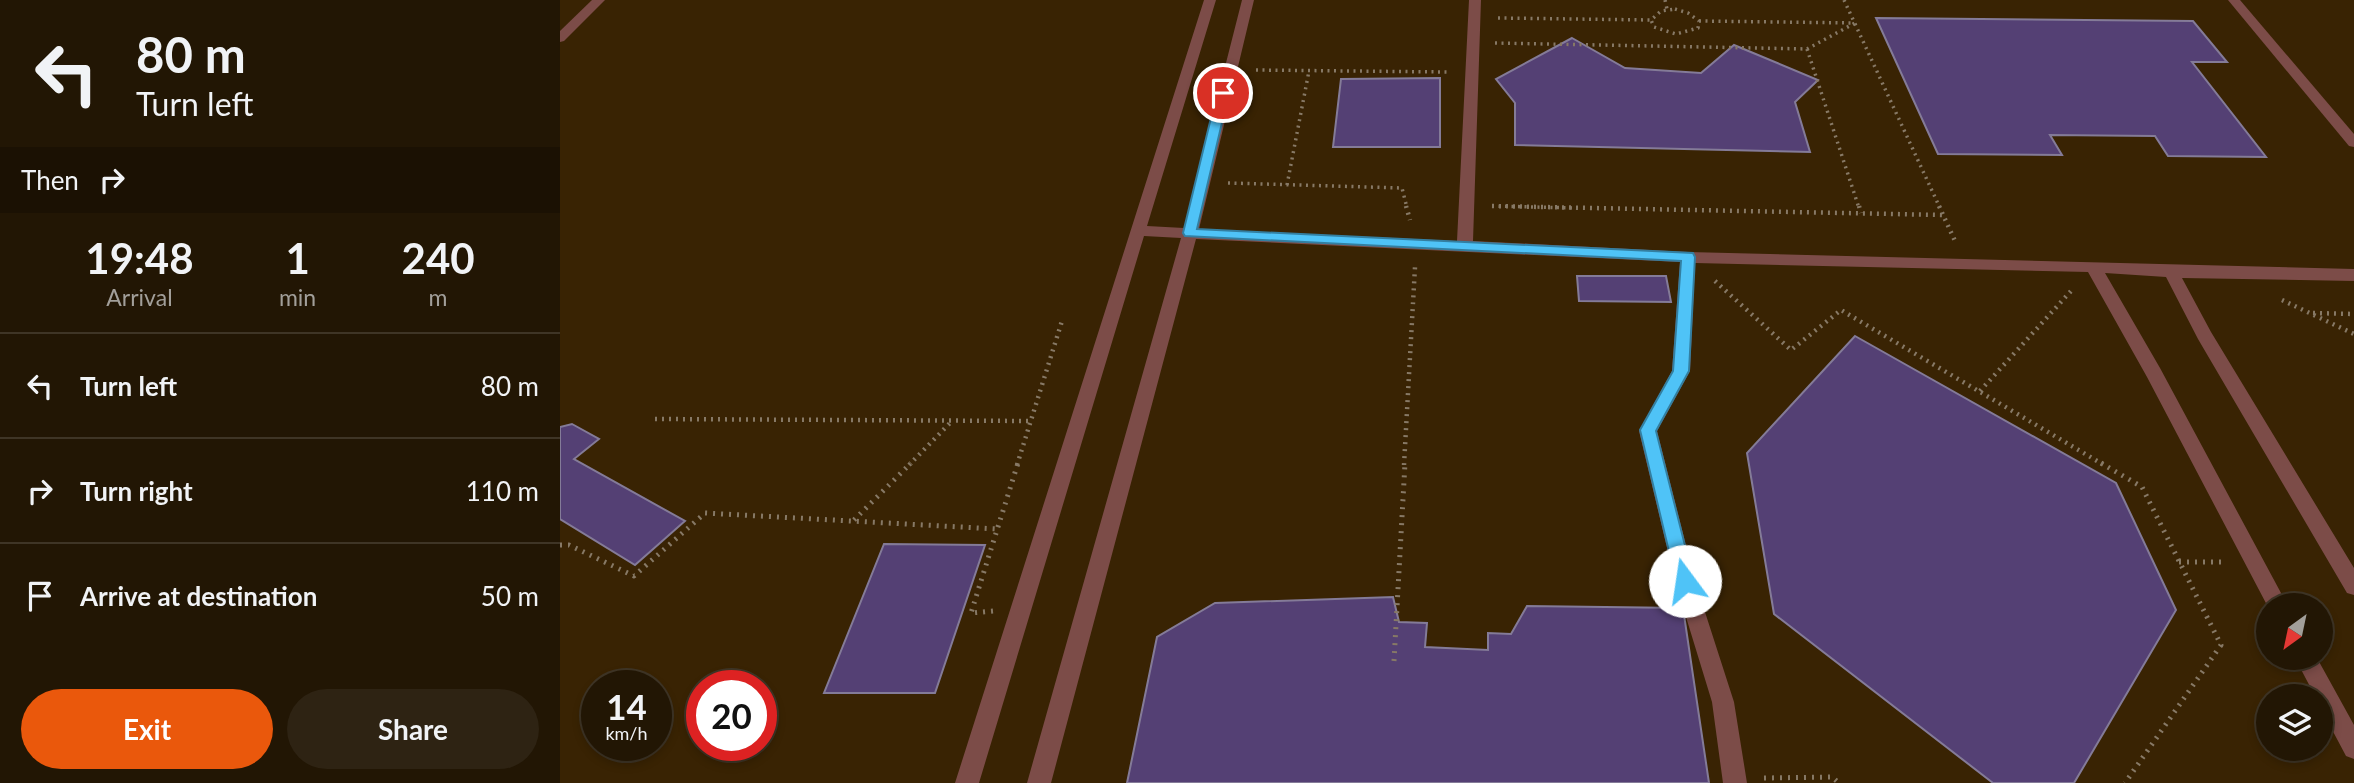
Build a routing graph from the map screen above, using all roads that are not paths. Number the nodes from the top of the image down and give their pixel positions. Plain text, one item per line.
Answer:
1 (598, 0) edge
2 (1210, 0) edge
3 (1248, 0) edge
4 (1475, 0) edge
5 (2234, 0) edge
6 (560, 38) edge
7 (2354, 143) edge
8 (1140, 231) junction
9 (1189, 233) junction
10 (1465, 245) junction
11 (1688, 257) junction
12 (2093, 267) junction
13 (2171, 272) junction
14 (2354, 275) edge
15 (2354, 586) edge
16 (2271, 593) edge
17 (2312, 670) edge
18 (2354, 748) edge
19 (1735, 781) edge
20 (967, 783) edge
21 (1039, 783) edge

1 - 6 lane
2 - 8 lane
3 - 9 lane
4 - 10 lane
5 - 7 lane
8 - 9 lane
8 - 20 lane
9 - 10 lane
9 - 21 lane
10 - 11 lane
11 - 12 lane
11 - 19 lane
12 - 13 lane
12 - 16 lane
13 - 14 lane
13 - 15 lane
17 - 18 lane

